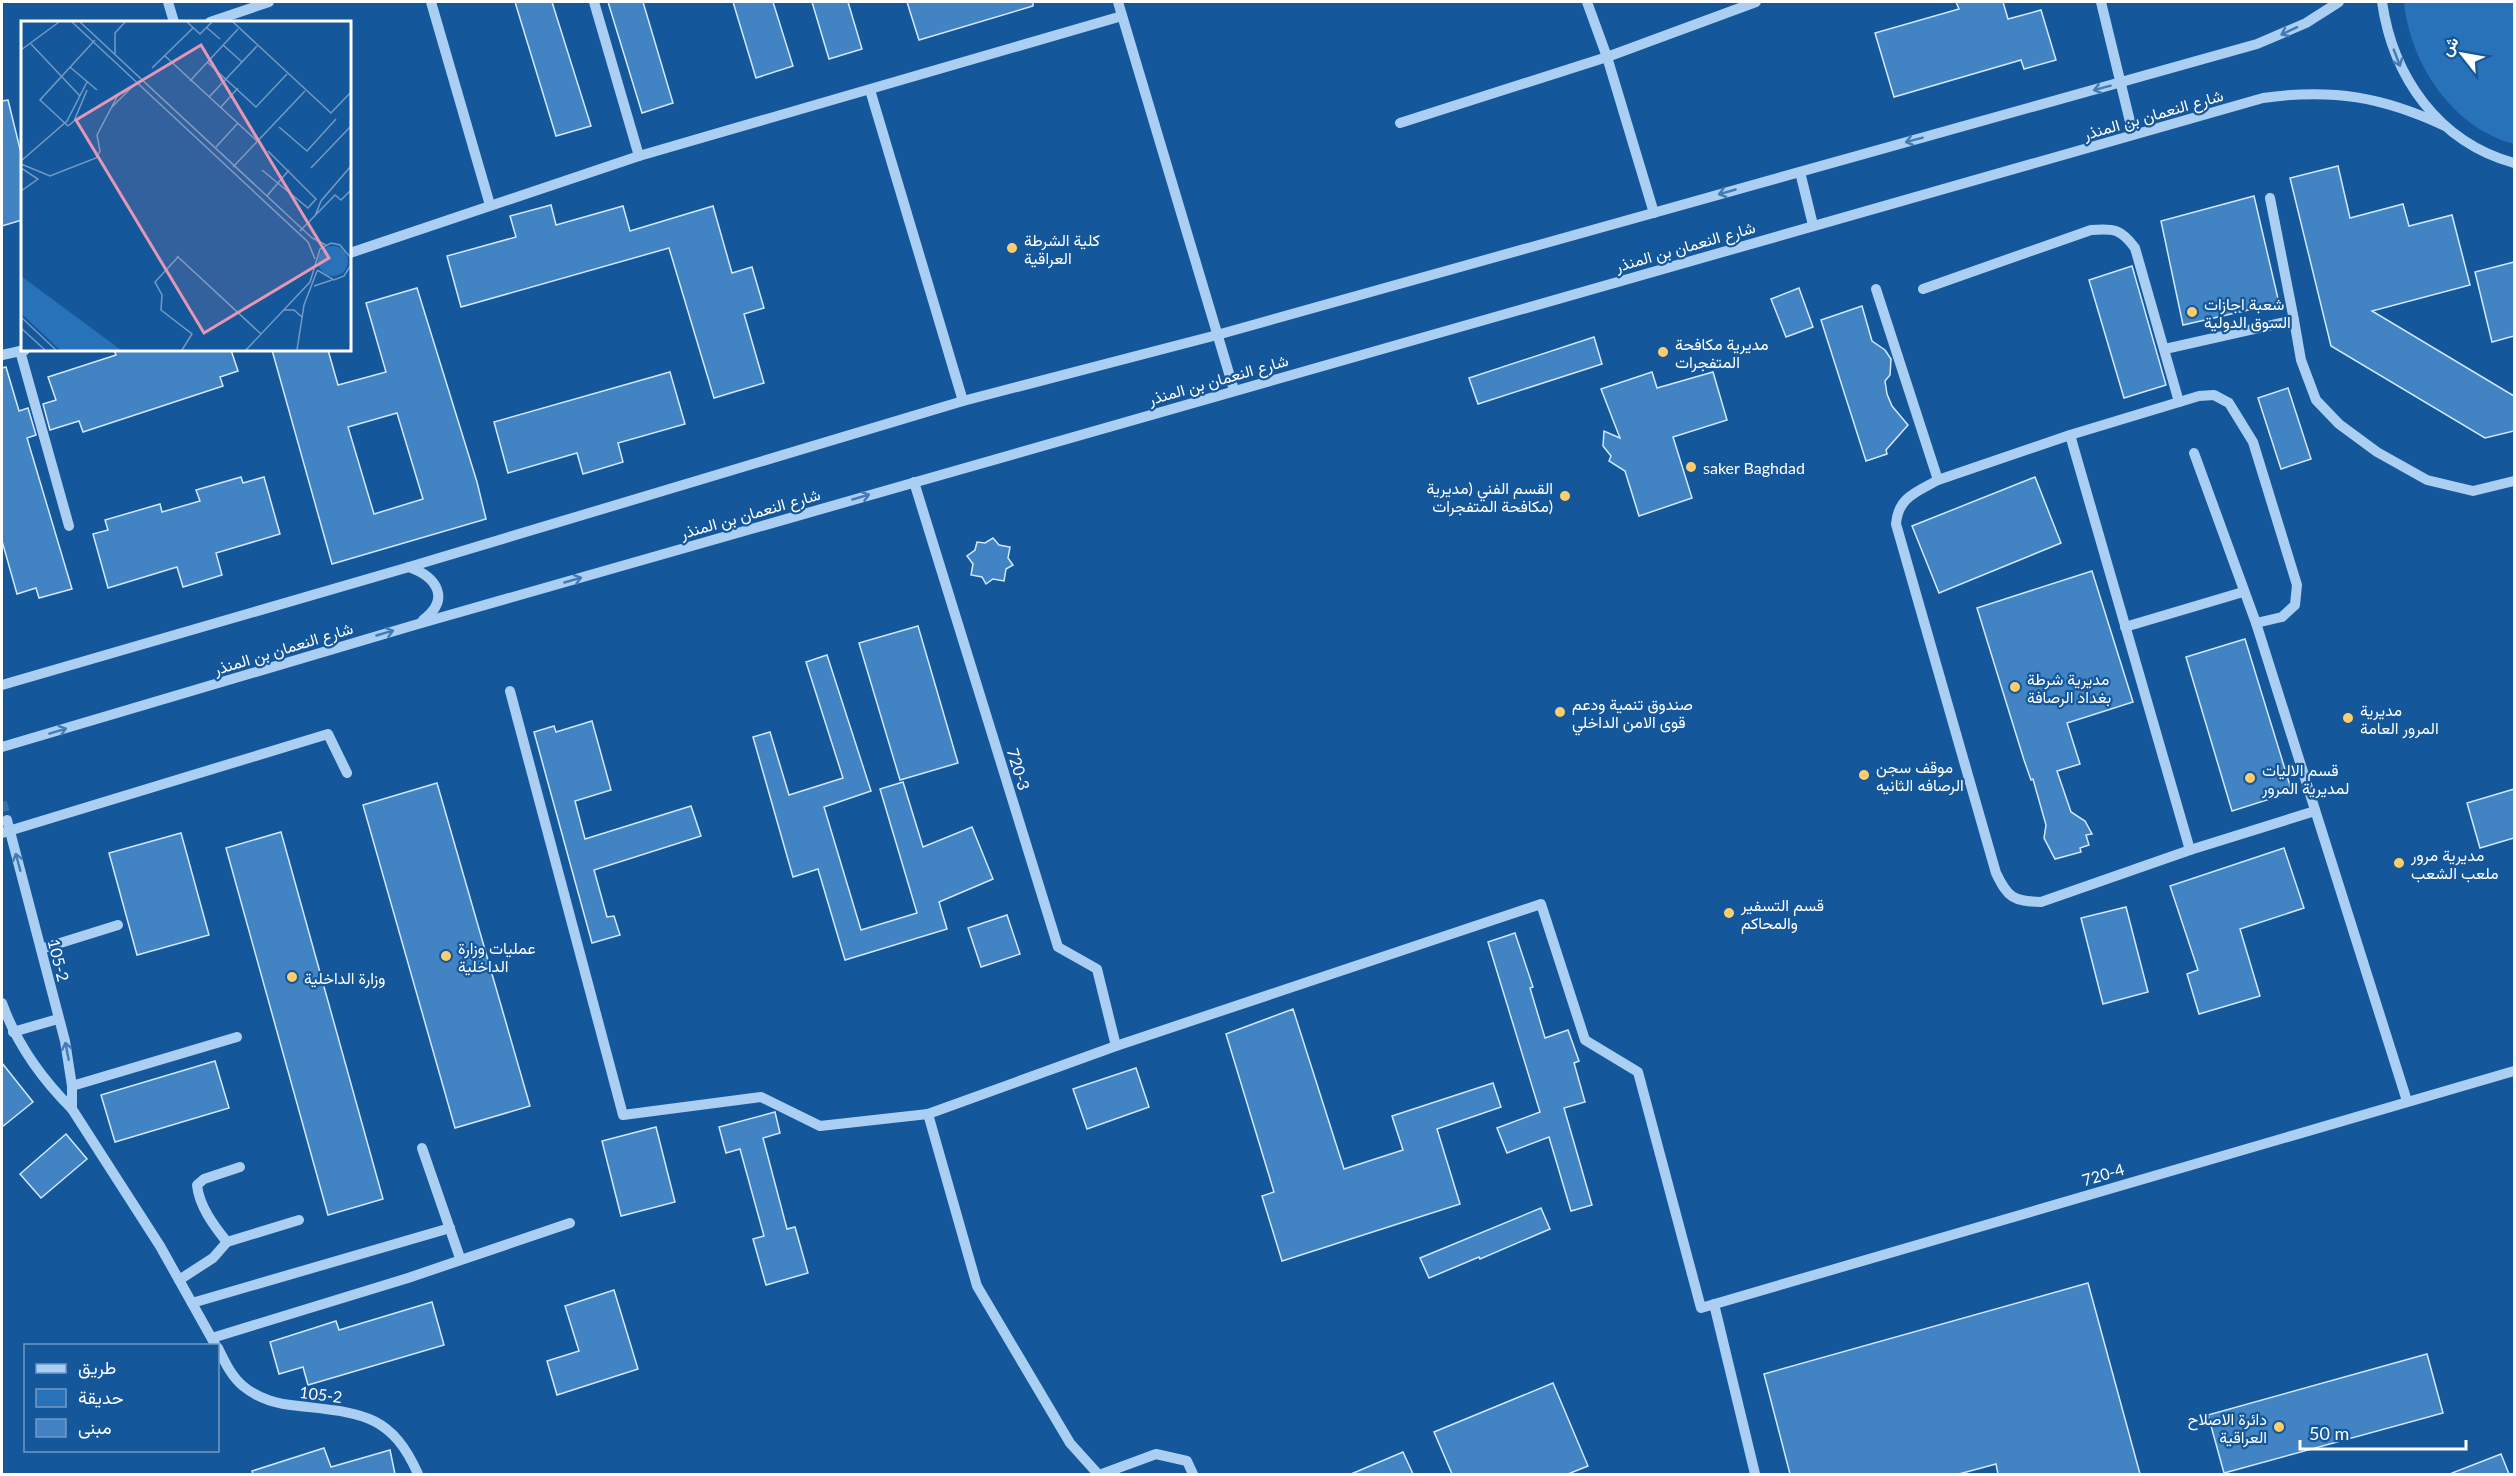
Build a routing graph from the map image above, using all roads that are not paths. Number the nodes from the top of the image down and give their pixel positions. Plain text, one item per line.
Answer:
1 (168, 2) edge
2 (269, 2) edge
3 (431, 2) edge
4 (594, 2) edge
5 (1118, 2) edge
6 (1587, 2) edge
7 (1756, 2) edge
8 (2101, 2) edge
9 (2339, 2) edge
10 (2382, 2) edge
11 (1122, 16) junction
12 (174, 21) edge
13 (213, 21) edge
14 (1606, 57) junction
15 (2122, 83) junction
16 (870, 90) junction
17 (1400, 123) dead end
18 (2445, 126) junction
19 (2133, 134) junction
20 (639, 156) junction
21 (2501, 160) junction
22 (2514, 163) edge
23 (2514, 168) edge
24 (1800, 172) junction
25 (2270, 198) dead end
26 (490, 205) junction
27 (1654, 213) junction
28 (1813, 225) junction
29 (351, 253) edge
30 (1876, 289) dead end
31 (1923, 289) dead end
32 (2294, 320) junction
33 (1217, 335) junction
34 (2165, 349) junction
35 (21, 350) edge
36 (23, 351) edge
37 (2, 355) edge
38 (1234, 390) junction
39 (963, 401) junction
40 (2180, 402) junction
41 (2070, 435) junction
42 (2194, 453) dead end
43 (1938, 480) junction
44 (2514, 481) edge
45 (914, 482) junction
46 (69, 526) dead end
47 (409, 567) junction
48 (2243, 592) junction
49 (2256, 622) junction
50 (418, 624) junction
51 (2125, 627) junction
52 (2, 685) edge
53 (510, 691) dead end
54 (2, 747) edge
55 (347, 773) dead end
56 (2315, 811) junction
57 (6, 828) edge
58 (2190, 850) junction
59 (118, 925) dead end
60 (40, 949) junction
61 (2, 1004) edge
62 (58, 1019) junction
63 (13, 1032) junction
64 (237, 1036) dead end
65 (1116, 1046) junction
66 (2514, 1071) edge
67 (72, 1086) junction
68 (2407, 1101) junction
69 (72, 1109) junction
70 (928, 1114) junction
71 (422, 1148) dead end
72 (240, 1167) dead end
73 (299, 1220) dead end
74 (570, 1223) dead end
75 (450, 1228) junction
76 (227, 1242) junction
77 (460, 1258) junction
78 (179, 1280) junction
79 (192, 1303) junction
80 (1714, 1304) junction
81 (215, 1344) edge
82 (219, 1351) edge
83 (418, 1474) edge
84 (1100, 1474) edge
85 (1193, 1474) edge
86 (1755, 1474) edge

1 - 12 street
2 - 13 street
3 - 26 street
4 - 20 street
5 - 11 street
6 - 14 street
7 - 14 street
8 - 15 street
9 -> 15 street
10 -> 18 street
11 - 16 street
11 - 33 street
14 - 17 street
14 - 27 street
15 - 19 street
15 -> 24 street
16 - 20 street
16 - 39 street
18 - 19 street, شارع النعمان بن المنذر
18 - 21 street
19 - 28 street, شارع النعمان بن المنذر
20 - 26 street
21 - 22 street
21 - 23 street
24 -> 27 street
24 - 28 street
25 - 32 street
26 - 29 street
27 - 33 street
28 - 38 street, شارع النعمان بن المنذر
30 - 43 street
31 - 34 street
32 - 34 street
32 - 44 street
33 - 38 street
33 - 39 street
34 - 40 street
35 - 37 street
36 - 46 street
38 - 45 street, شارع النعمان بن المنذر
39 - 47 street
40 - 41 street
40 - 49 street
41 - 43 street
41 - 51 street
42 - 48 street
43 - 58 street
50 -> 45 street, شارع النعمان بن المنذر
45 - 65 street, 720-3
47 - 50 street
47 - 52 street
48 - 49 street
48 - 51 street
49 - 56 street
54 -> 50 street, شارع النعمان بن المنذر
51 - 58 street
53 - 70 street
55 - 57 street
56 - 58 street
56 - 68 street
60 -> 57 street, 105-2
59 - 60 street
60 - 62 street, 105-2
61 - 63 street, 105-2
62 - 63 street
67 -> 62 street, 105-2
63 - 69 street, 105-2
64 - 67 street
65 - 70 street
65 - 80 street, 720-4
66 - 68 street, 720-4
67 - 69 street, 105-2
68 - 80 street, 720-4
69 - 78 street, 105-2
70 - 84 street
71 - 75 street
72 - 76 street
73 - 76 street
74 - 77 street
75 - 77 street
75 - 79 street
76 - 78 street
77 - 81 street
78 - 79 street, 105-2
79 - 81 street, 105-2
80 - 86 street
82 - 83 street, 105-2
84 - 85 street

